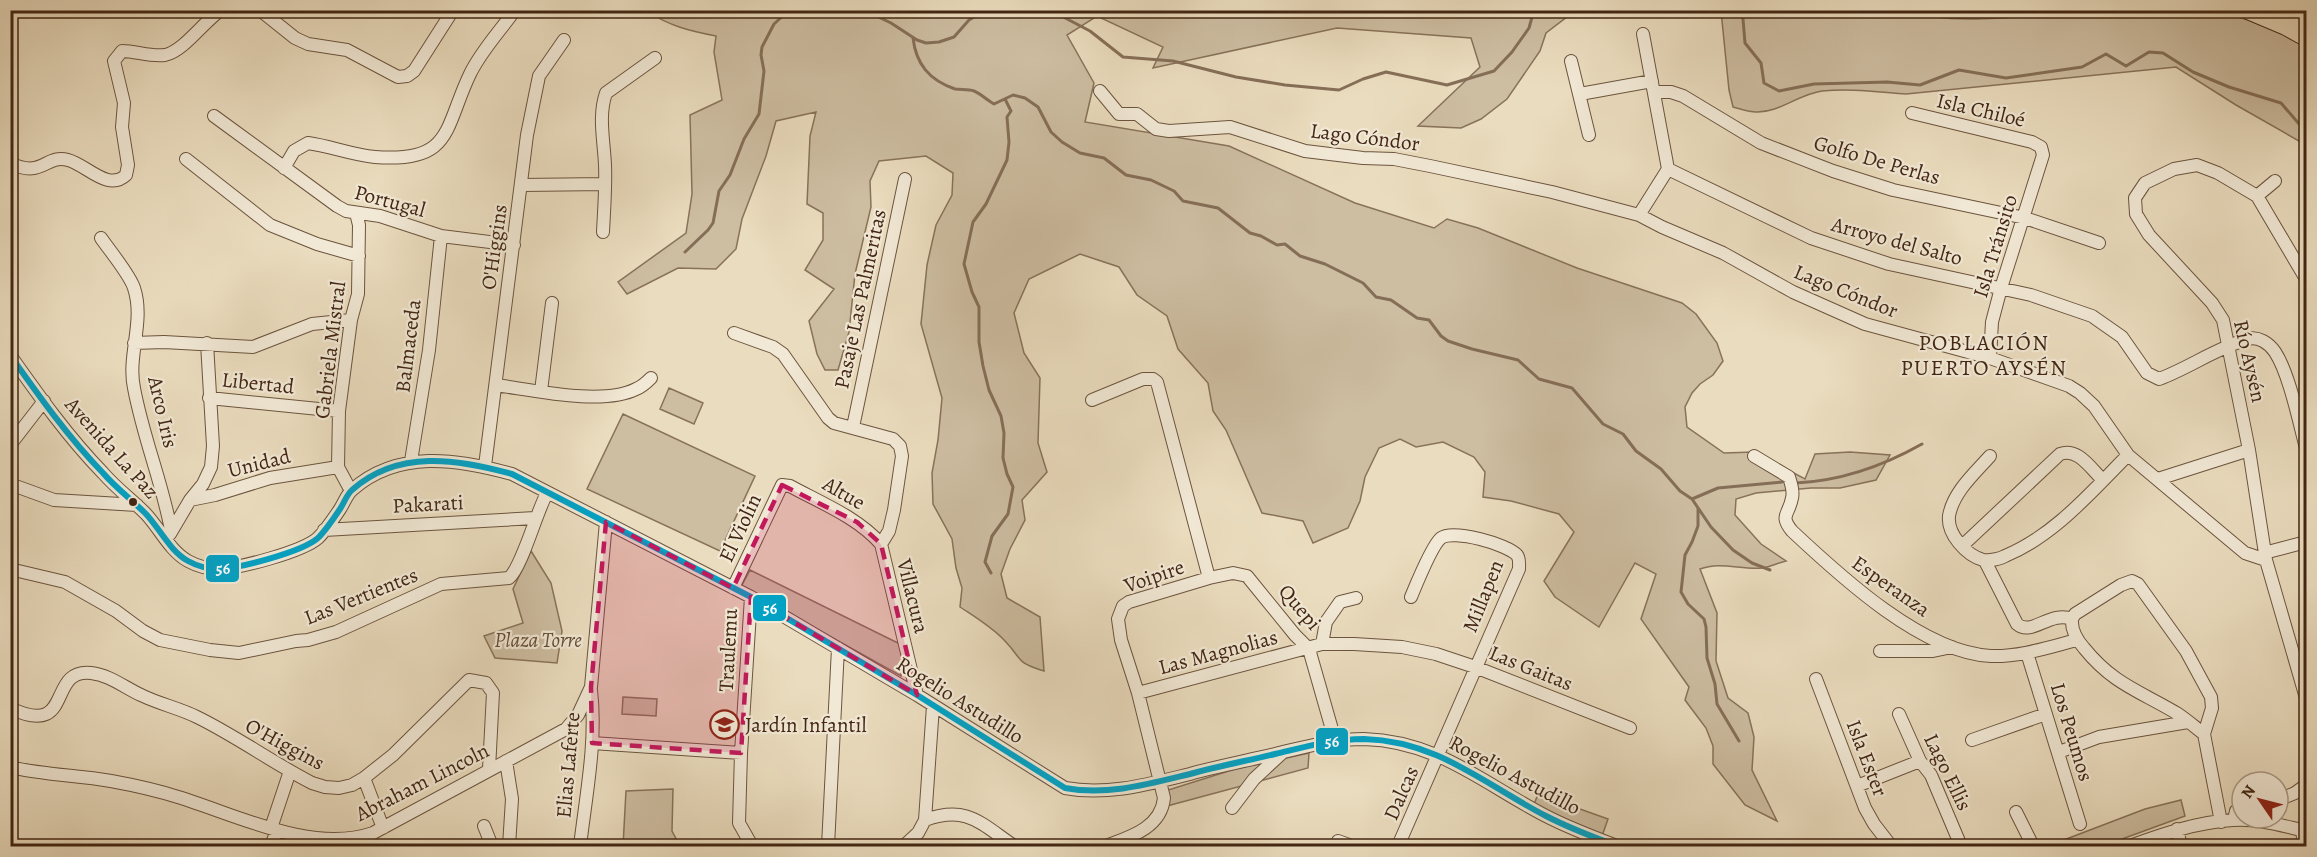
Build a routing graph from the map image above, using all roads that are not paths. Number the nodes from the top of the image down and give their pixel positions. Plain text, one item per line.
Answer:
1 (221, 10) edge
2 (260, 10) edge
3 (453, 10) edge
4 (515, 10) edge
5 (2248, 10) edge
6 (2284, 10) edge
7 (2307, 22) edge
8 (1643, 34) dead end
9 (2307, 37) edge
10 (564, 40) dead end
11 (655, 58) dead end
12 (1571, 61) dead end
13 (1653, 86) junction
14 (1100, 91) dead end
15 (1580, 94) junction
16 (1912, 113) dead end
17 (214, 116) dead end
18 (1589, 135) dead end
19 (2041, 147) joint
20 (186, 159) dead end
21 (10, 163) edge
22 (284, 168) junction
23 (1668, 169) junction
24 (905, 179) dead end
25 (2275, 181) dead end
26 (522, 184) junction
27 (605, 184) junction
28 (2258, 196) junction
29 (356, 213) junction
30 (1639, 215) junction
31 (2025, 218) junction
32 (603, 232) dead end
33 (441, 236) junction
34 (101, 238) dead end
35 (2099, 243) dead end
36 (514, 245) junction
37 (359, 256) junction
38 (2307, 279) edge
39 (2001, 288) junction
40 (552, 303) dead end
41 (351, 320) junction
42 (734, 333) dead end
43 (135, 343) junction
44 (207, 343) junction
45 (2230, 346) junction
46 (10, 355) edge
47 (1990, 358) junction
48 (651, 378) dead end
49 (496, 385) junction
50 (541, 392) junction
51 (209, 398) junction
52 (1092, 399) dead end
53 (44, 401) junction
54 (339, 411) junction
55 (853, 428) junction
56 (10, 445) edge
57 (2307, 448) edge
58 (2249, 450) junction
59 (2128, 455) junction
60 (1754, 456) dead end
61 (1990, 456) dead end
62 (411, 461) junction
63 (485, 466) junction
64 (338, 467) junction
65 (2158, 479) junction
66 (2103, 480) junction
67 (10, 484) edge
68 (782, 485) joint
69 (351, 490) junction
70 (547, 493) junction
71 (190, 500) junction
72 (137, 505) junction
73 (535, 518) junction
74 (606, 522) junction
75 (324, 530) junction
76 (169, 535) junction
77 (2307, 542) edge
78 (881, 544) junction
79 (1962, 546) junction
80 (2265, 557) junction
81 (1985, 561) junction
82 (10, 569) edge
83 (1209, 578) junction
84 (734, 588) junction
85 (751, 597) junction
86 (1410, 597) dead end
87 (1356, 598) dead end
88 (2072, 619) junction
89 (2077, 640) junction
90 (1322, 644) junction
91 (1952, 647) junction
92 (838, 648) junction
93 (1309, 649) junction
94 (1880, 651) dead end
95 (2027, 653) junction
96 (1475, 667) junction
97 (1816, 678) dead end
98 (591, 687) junction
99 (1138, 693) junction
100 (917, 695) junction
101 (2307, 698) edge
102 (933, 706) junction
103 (10, 708) edge
104 (1899, 714) dead end
105 (2046, 714) junction
106 (1630, 728) dead end
107 (2196, 728) junction
108 (1335, 740) junction
109 (1972, 740) dead end
110 (592, 743) junction
111 (1283, 752) junction
112 (2059, 752) junction
113 (741, 753) junction
114 (1439, 755) junction
115 (506, 761) junction
116 (1920, 761) junction
117 (10, 767) edge
118 (489, 769) junction
119 (290, 771) junction
120 (364, 778) junction
121 (1160, 782) junction
122 (2307, 785) edge
123 (1857, 786) junction
124 (2290, 795) edge
125 (1232, 808) dead end
126 (2016, 812) dead end
127 (2230, 818) edge
128 (925, 820) junction
129 (2227, 821) junction
130 (2230, 821) edge
131 (2080, 824) dead end
132 (484, 826) dead end
133 (383, 828) junction
134 (274, 829) junction
135 (2177, 829) junction
136 (2304, 831) edge
137 (1338, 841) dead end
138 (271, 846) edge
139 (492, 846) edge
140 (509, 846) edge
141 (580, 846) edge
142 (752, 846) edge
143 (828, 846) edge
144 (904, 846) edge
145 (1014, 846) edge
146 (1106, 846) edge
147 (1352, 846) edge
148 (1398, 846) edge
149 (1617, 846) edge
150 (1891, 846) edge
151 (1961, 846) edge
152 (2034, 846) edge
153 (2130, 846) edge
154 (2181, 846) edge
155 (2304, 846) edge

1 - 21 street
2 - 3 street
4 - 22 street
5 - 9 highway
6 - 7 highway
8 - 13 street
10 - 26 street, O'Higgins
11 - 27 street
12 - 15 street
13 - 15 street, Golfo De Perlas
13 - 23 street
13 - 31 street, Golfo De Perlas
14 - 30 street, Lago Cóndor
15 - 18 street
16 - 19 street, Isla Chiloé
17 - 22 street, Portugal
19 - 31 street, Isla Tránsito
20 - 37 street
22 - 29 street, Portugal
23 - 30 street
23 - 39 street, Arroyo del Salto
24 - 55 street, Pasaje Las Palmeritas
25 - 28 street
26 - 27 street
26 - 36 street, O'Higgins
27 - 32 street
28 - 38 street, Río Aysén
28 - 45 street, Río Aysén
29 - 33 street, Portugal
29 - 37 street, Gabriela Mistral
30 - 47 street, Lago Cóndor
31 - 35 street, Golfo De Perlas
31 - 39 street, Isla Tránsito
33 - 36 street, Portugal
33 - 62 street, Balmaceda
34 - 43 street, Arco Iris
36 - 49 street, O'Higgins
37 - 41 street, Gabriela Mistral
39 - 45 street, Arroyo del Salto
39 - 47 street, Isla Tránsito
40 - 50 street
41 - 44 street
41 - 54 street, Gabriela Mistral
42 - 55 street
43 - 44 street
43 - 76 street, Arco Iris
44 - 51 street
45 - 57 street
45 - 58 street, Río Aysén
46 - 53 street, Avenida La Paz
47 - 59 street, Lago Cóndor
48 - 50 street
49 - 50 street
49 - 63 street, O'Higgins
51 - 54 street, Libertad
51 - 71 street
52 - 83 street, Voipire
53 - 56 street
53 - 72 street, Avenida La Paz
54 - 64 street, Gabriela Mistral
55 - 78 street, Villacura
58 - 65 street
58 - 80 street, Río Aysén
59 - 65 street, Lago Cóndor
59 - 66 street
60 - 91 street, Esperanza
61 - 79 street
62 - 63 street, Rogelio Astudillo
62 - 69 street, Rogelio Astudillo
63 - 70 street, Rogelio Astudillo
64 - 69 street
64 - 71 street, Unidad
65 - 80 street, Lago Cóndor
66 - 79 street
66 - 81 street
67 - 72 street
68 - 78 street, Altue
68 - 84 street, El Violin
69 - 75 street, Rogelio Astudillo
70 - 73 street, Las Vertientes
70 - 74 street, Rogelio Astudillo
71 - 76 street
72 - 76 street, Avenida La Paz
73 - 75 street, Pakarati
73 - 82 street, Las Vertientes
74 - 84 street, Rogelio Astudillo
74 - 98 street, Abraham Lincoln
75 - 76 street, Avenida La Paz
77 - 80 street
78 - 100 street, Villacura
79 - 81 street
80 - 101 street, Río Aysén
81 - 88 street
83 - 93 street, Quepi
83 - 99 street, Voipire
84 - 85 street, Rogelio Astudillo
85 - 92 street, Rogelio Astudillo
85 - 113 street, Traulemu
86 - 96 street, Millapen
87 - 90 street
88 - 89 street
88 - 107 street
89 - 95 street, Esperanza
89 - 107 street
90 - 93 street, Las Gaitas
90 - 96 street, Las Gaitas
91 - 94 street
91 - 95 street, Esperanza
92 - 100 street, Rogelio Astudillo
92 - 143 street
93 - 99 street, Las Magnolias
93 - 108 street, Quepi
95 - 105 street, Los Peumos
96 - 106 street, Las Gaitas
96 - 114 street, Millapen
97 - 123 street, Isla Ester
98 - 110 street, Elias Laferte
98 - 115 street, Abraham Lincoln
99 - 121 street, Voipire
100 - 102 street, Rogelio Astudillo
102 - 121 street, Rogelio Astudillo
102 - 128 street
103 - 119 street, O'Higgins
104 - 116 street, Lago Ellis
105 - 109 street
105 - 112 street, Los Peumos
107 - 112 street
107 - 129 street
108 - 111 street, Rogelio Astudillo
108 - 114 street, Rogelio Astudillo
110 - 113 street
110 - 141 street, Elias Laferte
111 - 121 street, Rogelio Astudillo
111 - 125 street
112 - 131 street, Los Peumos
113 - 142 street, Traulemu
114 - 148 street, Dalcas
114 - 149 street, Rogelio Astudillo
115 - 118 street, Abraham Lincoln
115 - 140 street
116 - 123 street
116 - 151 street, Lago Ellis
117 - 134 street, Abraham Lincoln
118 - 120 street, O'Higgins
118 - 133 street, Abraham Lincoln
119 - 120 street, O'Higgins
119 - 134 street
120 - 133 street
121 - 146 street
122 - 124 street
123 - 150 street, Isla Ester
126 - 152 street
127 - 129 street
128 - 144 street
128 - 145 street
129 - 130 street
129 - 135 street
132 - 139 street
133 - 134 street, Abraham Lincoln
134 - 138 street
135 - 153 street
135 - 154 street
136 - 155 street
137 - 147 street

